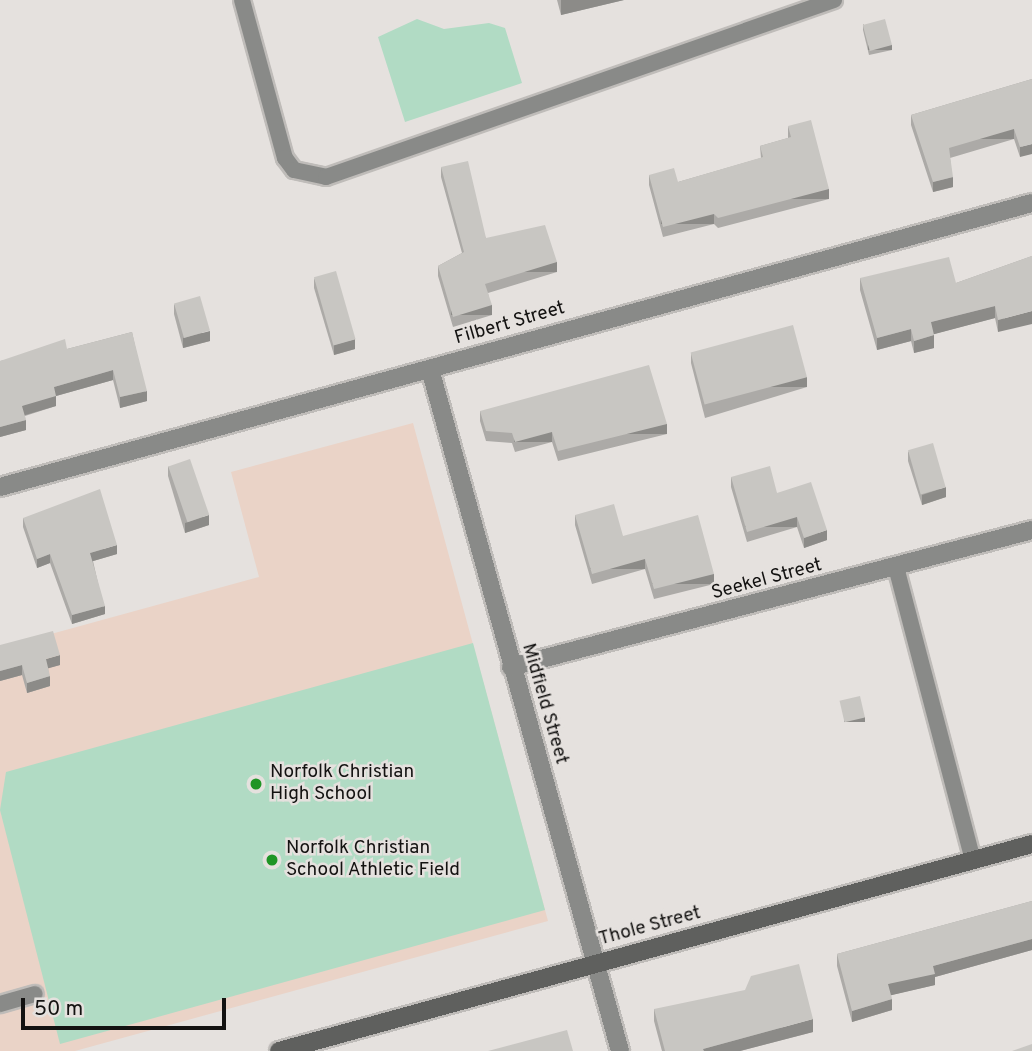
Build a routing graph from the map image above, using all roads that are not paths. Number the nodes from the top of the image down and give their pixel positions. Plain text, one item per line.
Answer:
1 (242, 0) edge
2 (834, 0) edge
3 (1032, 203) edge
4 (430, 369) junction
5 (0, 487) edge
6 (1032, 530) edge
7 (896, 567) junction
8 (511, 667) junction
9 (1032, 844) edge
10 (973, 860) junction
11 (596, 963) junction
12 (35, 994) dead end
13 (0, 1003) edge
14 (279, 1051) edge
15 (621, 1051) edge

1 - 2 lane
3 - 4 street, Filbert Street
4 - 5 street, Filbert Street
4 - 8 street, Midfield Street
6 - 7 street, Seekel Street
7 - 8 street, Seekel Street
7 - 10 lane
8 - 11 street, Midfield Street
9 - 10 street, Thole Street
10 - 11 street, Thole Street
11 - 14 street, Thole Street
11 - 15 street, Midfield Street
12 - 13 lane

